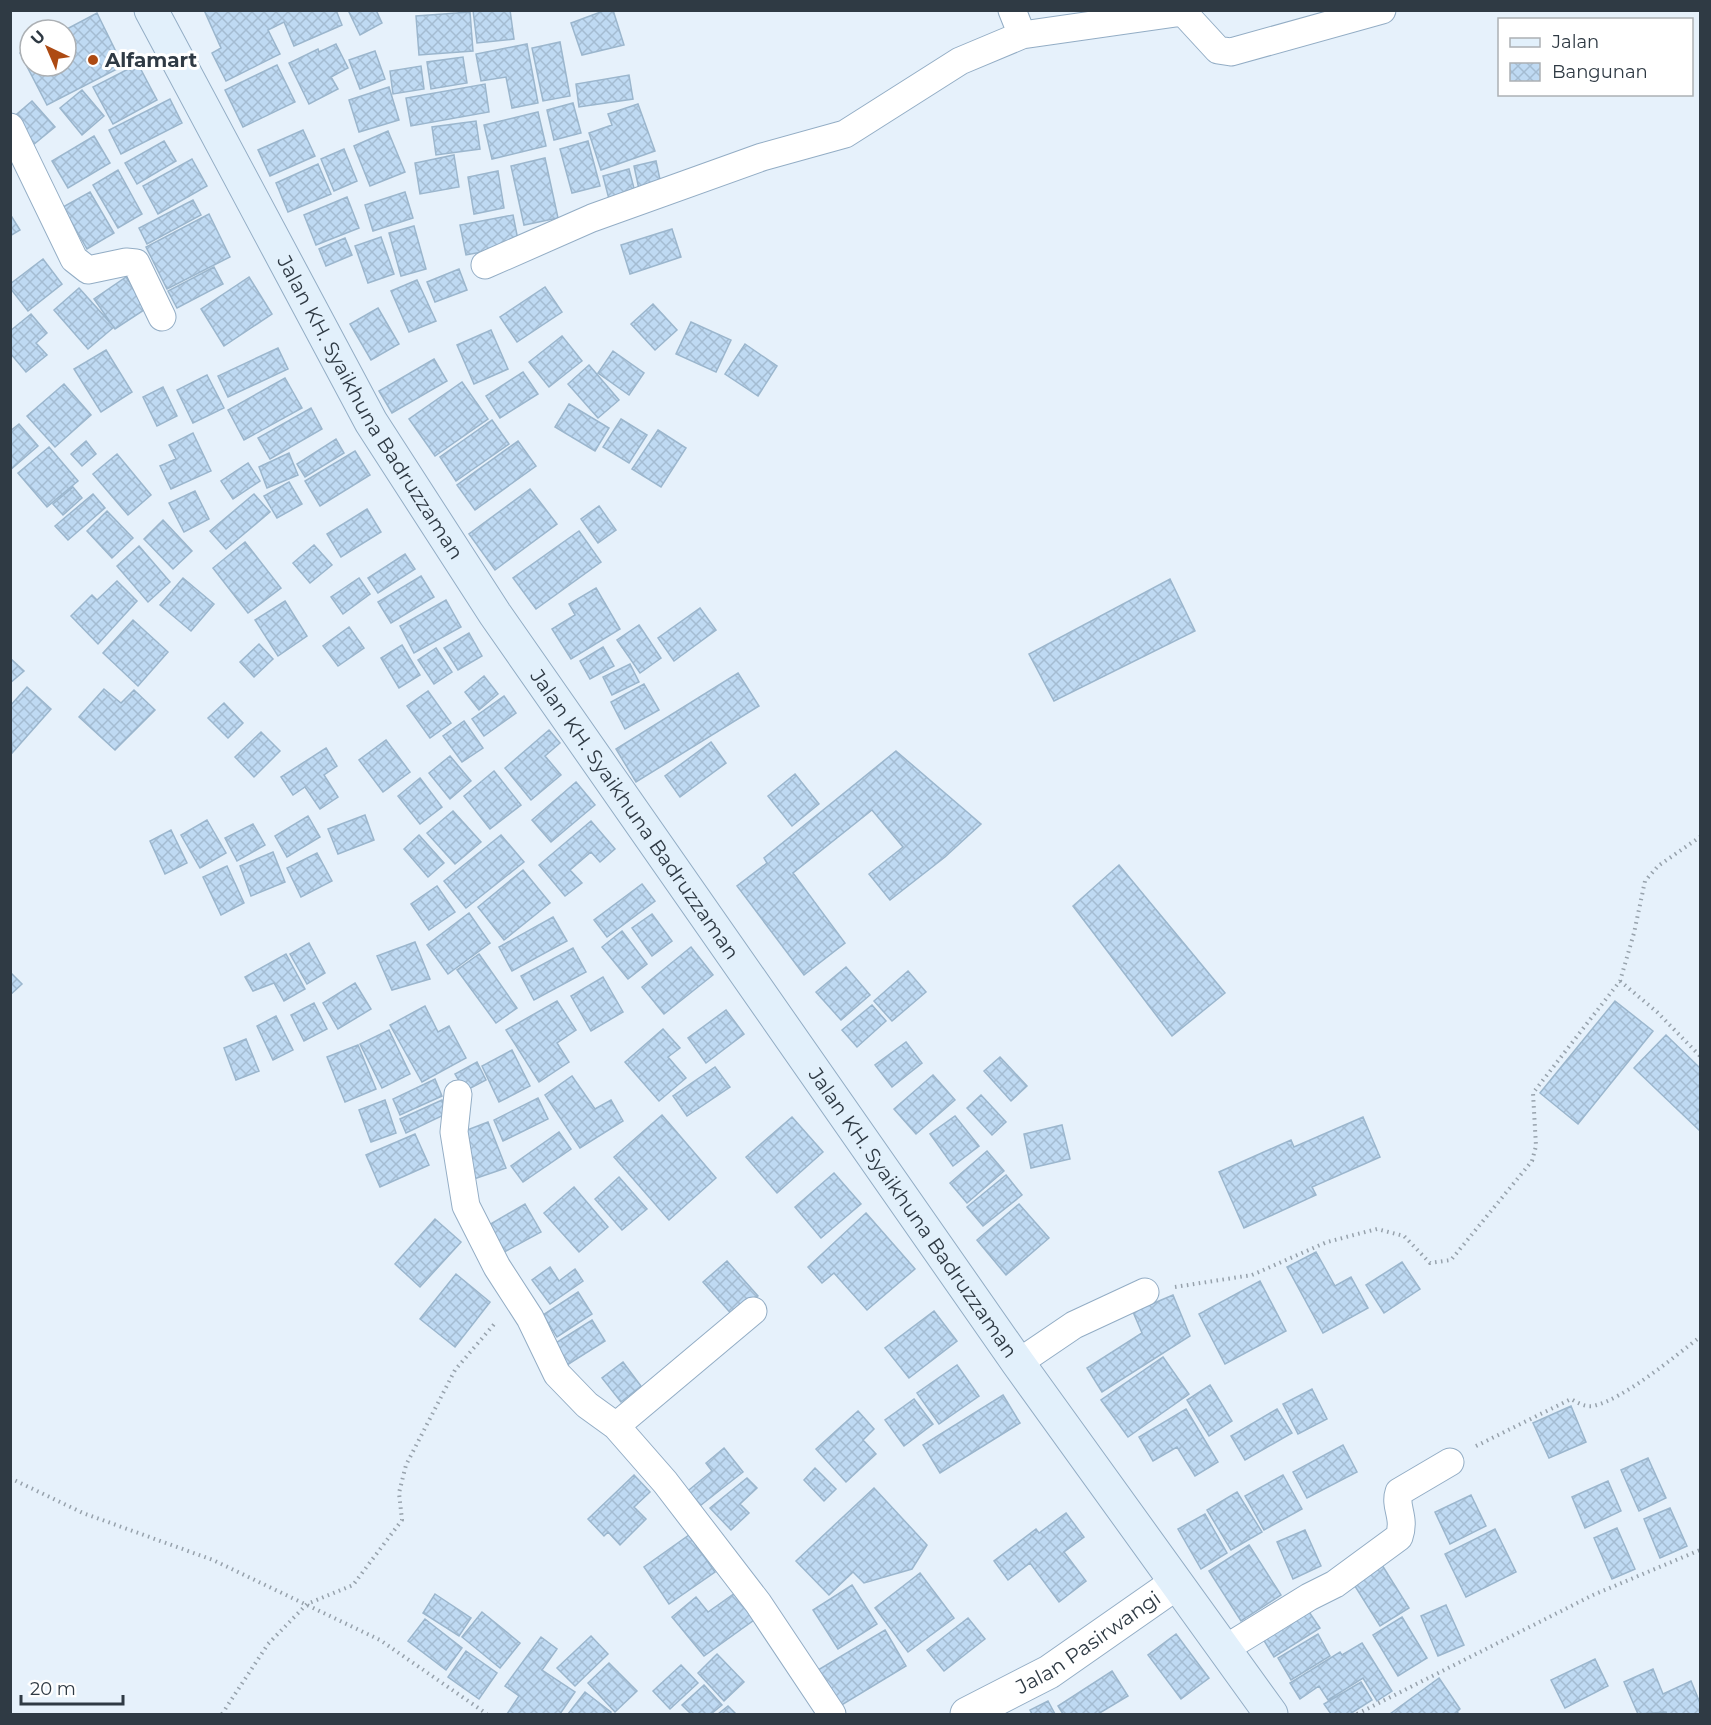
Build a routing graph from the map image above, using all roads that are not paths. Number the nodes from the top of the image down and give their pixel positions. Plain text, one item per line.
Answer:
1 (151, 10) edge
2 (1382, 10) edge
3 (1017, 23) edge
4 (10, 127) edge
5 (485, 265) dead end
6 (162, 317) dead end
7 (458, 1094) dead end
8 (1145, 1292) road end
9 (753, 1311) dead end
10 (1018, 1363) junction
11 (616, 1426) junction
12 (1450, 1462) road end
13 (1175, 1584) junction
14 (1223, 1650) junction
15 (832, 1714) edge
16 (967, 1714) edge
17 (1271, 1714) edge

1 - 10 main road, Jalan KH. Syaikhuna Badruzzaman
2 - 3 street
3 - 5 street
4 - 6 street
7 - 11 street
8 - 10 street
9 - 11 street
10 - 13 main road, Jalan KH. Syaikhuna Badruzzaman
11 - 15 street
12 - 14 street
13 - 14 main road, Jalan KH. Syaikhuna Badruzzaman
13 - 16 street, Jalan Pasirwangi
14 - 17 main road, Jalan KH. Syaikhuna Badruzzaman

